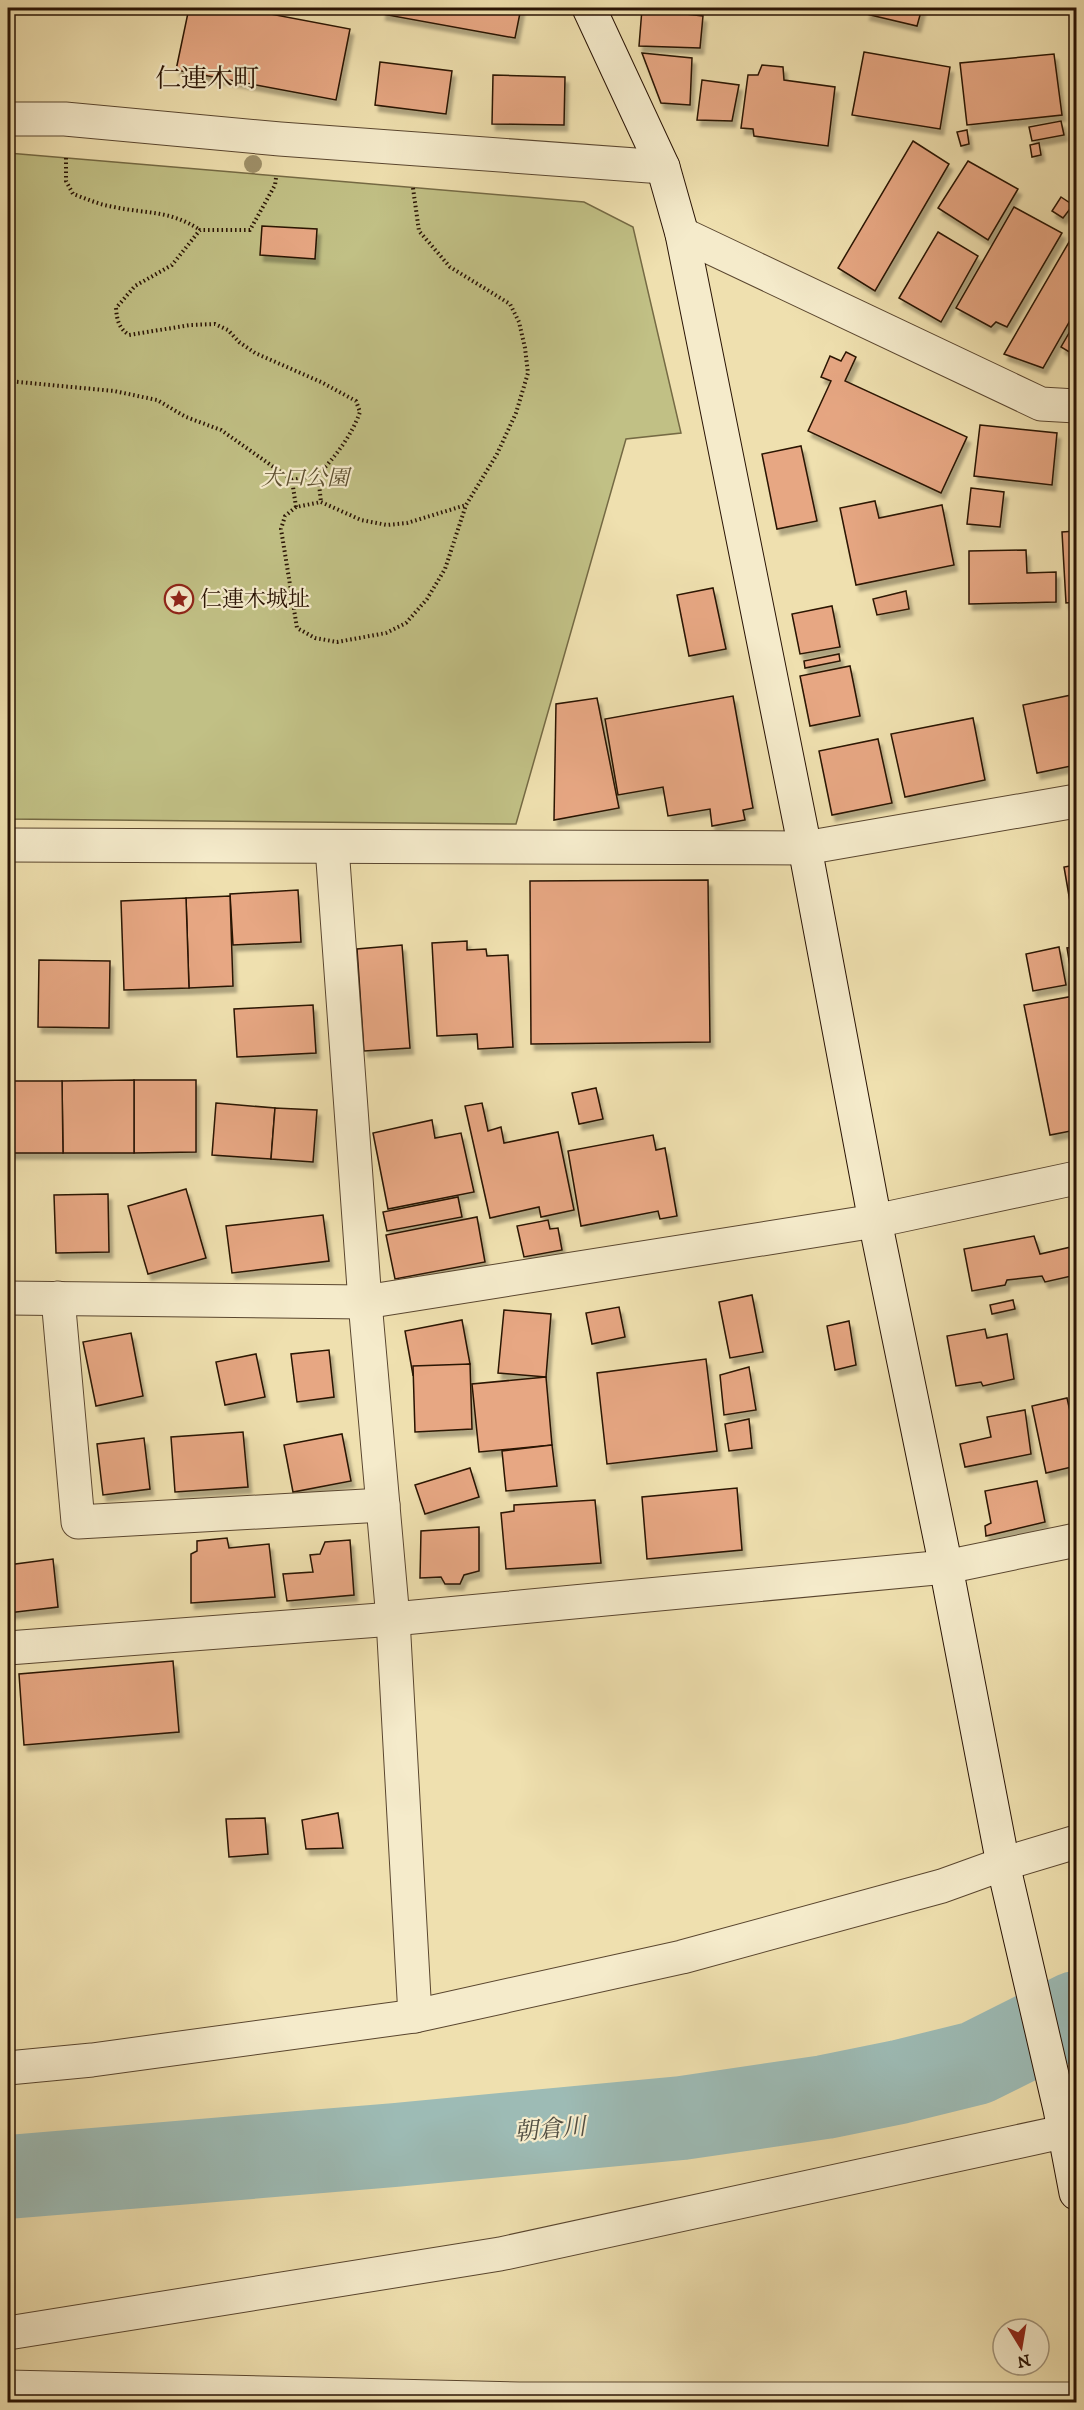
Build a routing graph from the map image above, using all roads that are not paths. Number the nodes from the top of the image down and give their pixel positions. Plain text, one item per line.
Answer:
1 (589, 8) edge
2 (8, 119) edge
3 (663, 167) junction
4 (682, 234) junction
5 (1077, 406) edge
6 (1077, 801) edge
7 (8, 845) edge
8 (332, 848) junction
9 (805, 848) junction
10 (1077, 1178) edge
11 (875, 1221) junction
12 (8, 1298) edge
13 (58, 1298) junction
14 (365, 1302) junction
15 (383, 1505) junction
16 (1077, 1540) edge
17 (946, 1567) junction
18 (393, 1619) junction
19 (8, 1648) edge
20 (1077, 1842) edge
21 (1006, 1876) junction
22 (415, 2016) junction
23 (8, 2068) edge
24 (1067, 2124) edge
25 (1077, 2193) edge
26 (8, 2334) edge
27 (8, 2387) edge
28 (1077, 2398) edge
29 (519, 2401) edge

1 - 3 street
2 - 3 street
3 - 4 street
4 - 5 street
4 - 9 street
6 - 9 street
7 - 8 street
8 - 9 street
8 - 14 street
9 - 11 street
10 - 11 street
11 - 14 street
11 - 17 street
12 - 13 street
13 - 14 street
13 - 15 street
14 - 15 street
15 - 18 street
16 - 17 street
17 - 18 street
17 - 21 street
18 - 19 street
18 - 22 street
20 - 21 street
21 - 22 street
21 - 24 street
22 - 23 street
24 - 25 street
24 - 26 street
27 - 29 street
28 - 29 street

